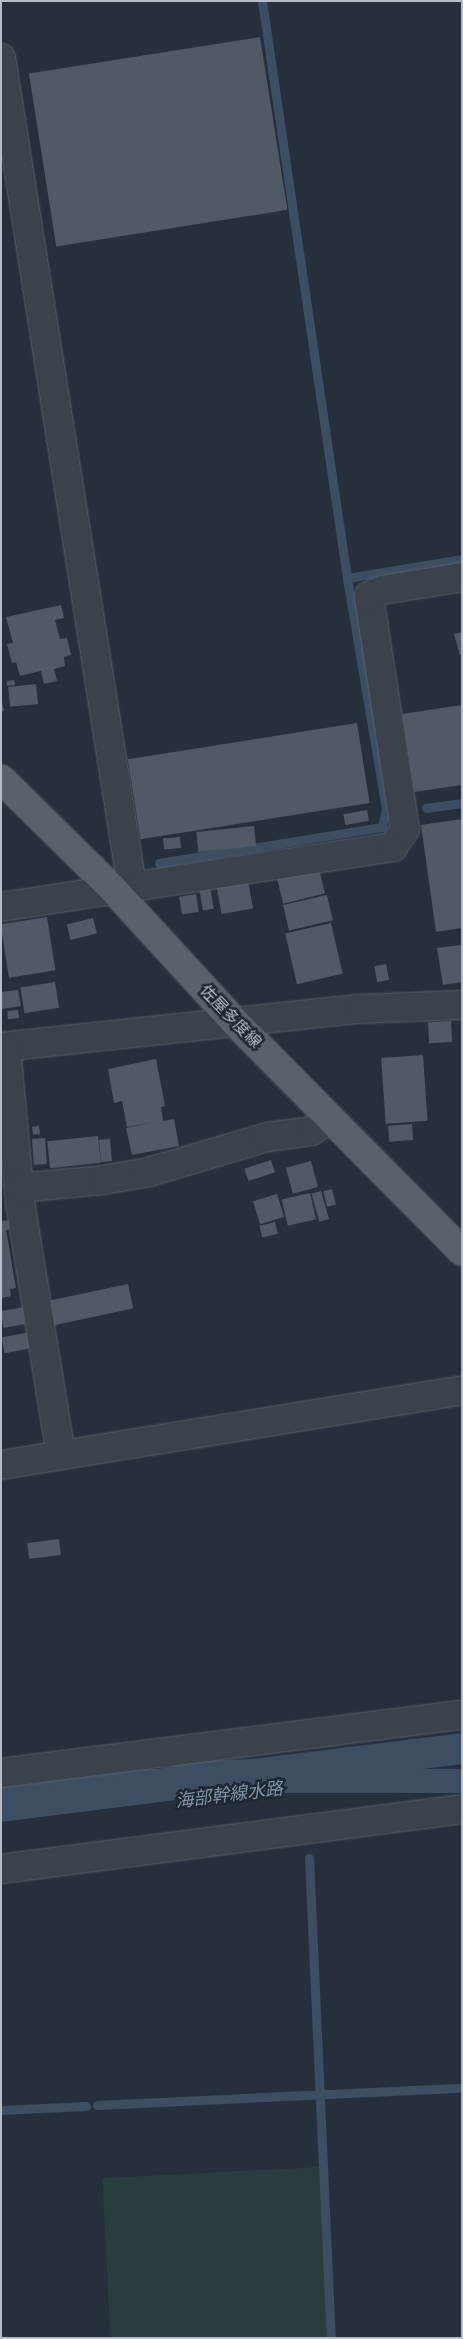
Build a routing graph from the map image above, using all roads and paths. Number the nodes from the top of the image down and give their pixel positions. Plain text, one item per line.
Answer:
1 (1, 58) edge
2 (462, 577) edge
3 (1, 779) edge
4 (123, 888) junction
5 (1, 906) edge
6 (462, 1005) edge
7 (235, 1022) junction
8 (3, 1047) edge
9 (330, 1118) junction
10 (13, 1199) edge
11 (462, 1251) edge
12 (462, 1390) edge
13 (61, 1454) junction
14 (1, 1465) edge
15 (462, 1715) edge
16 (1, 1774) edge
17 (462, 1809) edge
18 (1, 1869) edge

1 - 4 street
2 - 4 street
3 - 4 main road, 佐屋多度線
4 - 5 street
4 - 7 main road, 佐屋多度線
6 - 7 street
7 - 8 street
7 - 9 main road, 佐屋多度線
8 - 10 street
9 - 10 street
9 - 11 main road, 佐屋多度線
10 - 13 street
12 - 13 street
13 - 14 street
15 - 16 street
17 - 18 street

